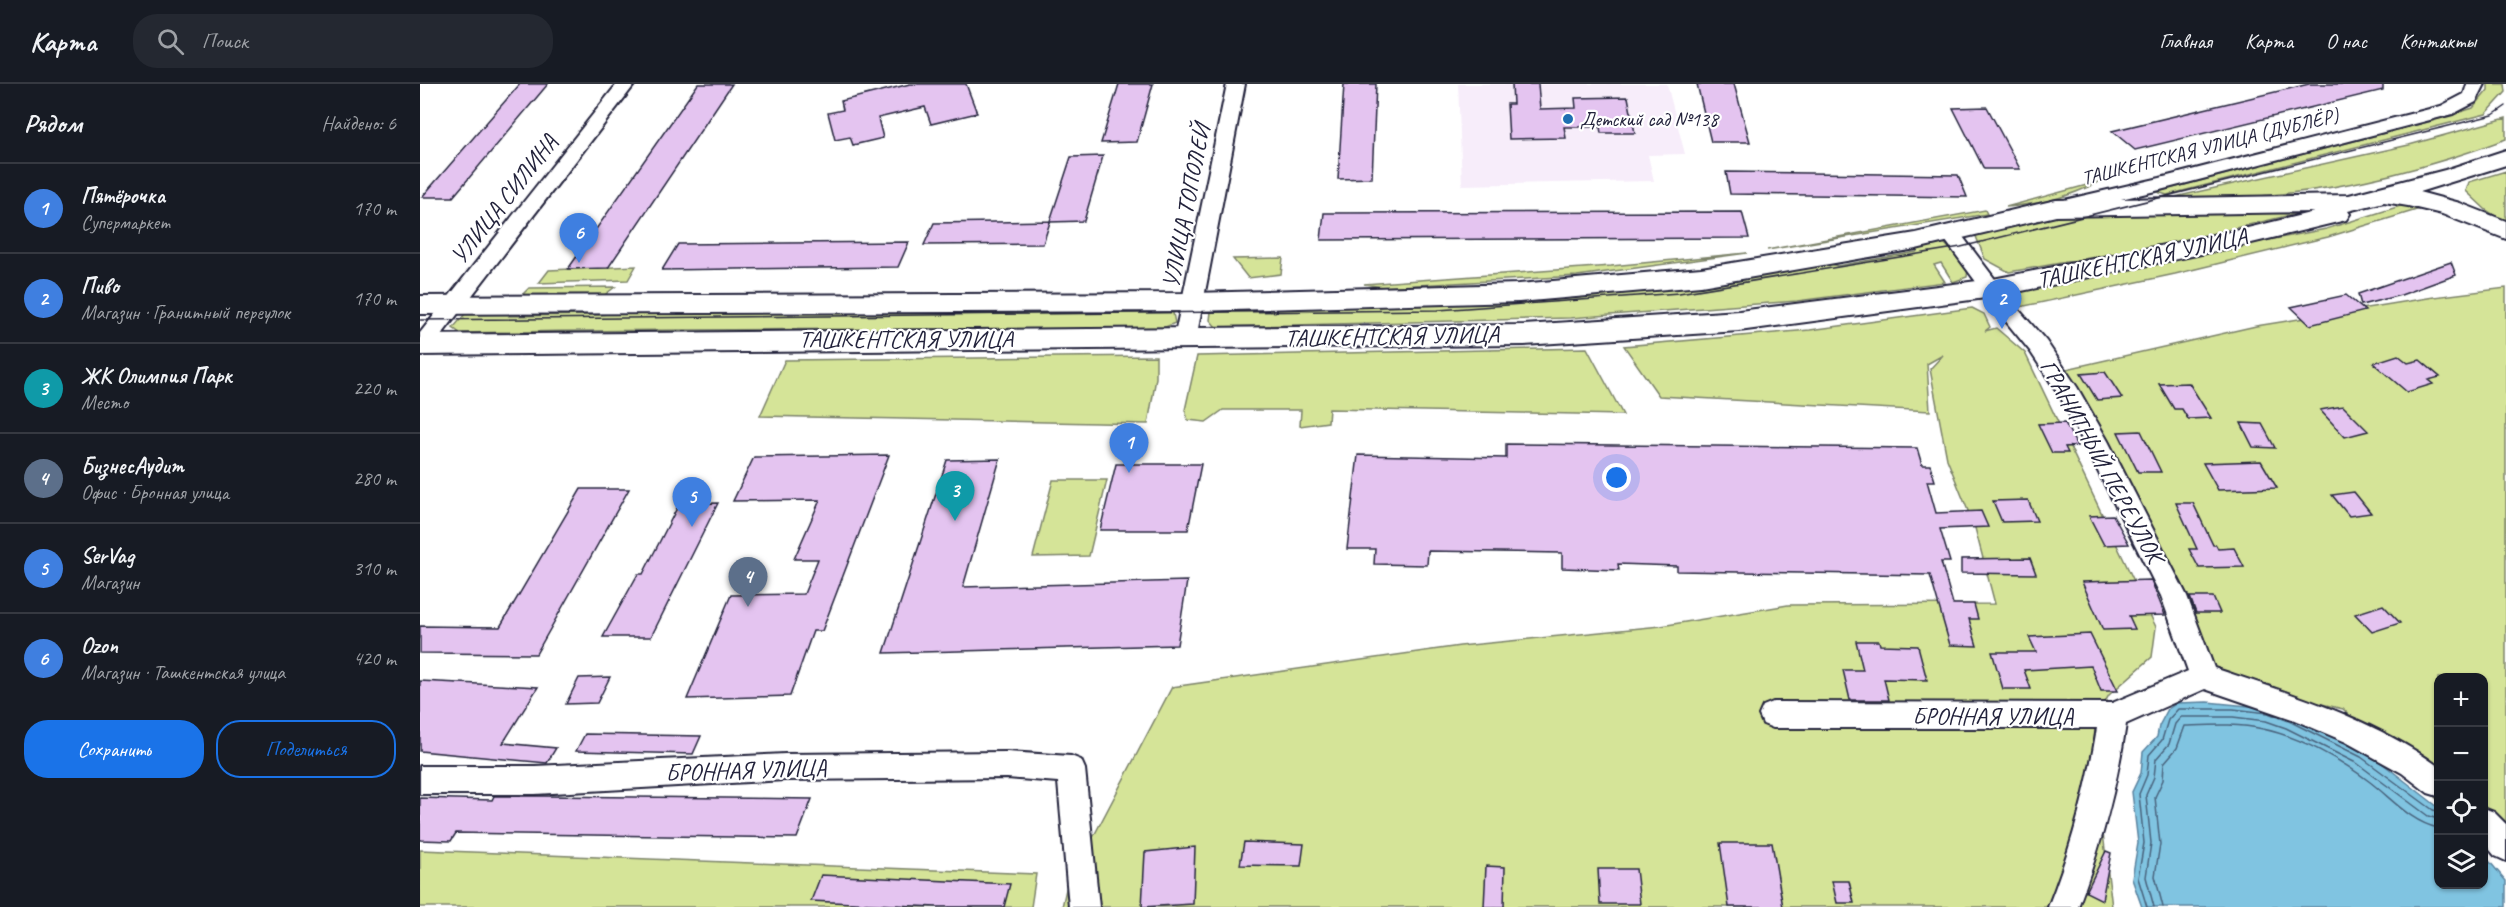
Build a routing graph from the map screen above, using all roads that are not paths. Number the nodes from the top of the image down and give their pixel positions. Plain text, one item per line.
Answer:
1 (626, 84) edge
2 (1236, 84) edge
3 (2476, 88) edge
4 (2506, 157) edge
5 (2454, 175) junction
6 (2381, 194) junction
7 (2349, 203) junction
8 (2056, 207) junction
9 (2498, 227) edge
10 (1950, 233) junction
11 (1993, 288) junction
12 (1193, 302) junction
13 (420, 305) edge
14 (453, 305) junction
15 (1185, 339) junction
16 (421, 345) edge
17 (2204, 677) junction
18 (1773, 716) dead end
19 (2113, 716) junction
20 (420, 780) edge
21 (2436, 781) edge
22 (2488, 826) edge
23 (2506, 846) edge
24 (1084, 907) edge
25 (2063, 907) edge

1 - 14 street, УЛИЦА СИЛИНА
2 - 12 street, УЛИЦА ТОПОЛЕЙ
3 - 8 street, ТАШКЕНТСКАЯ УЛИЦА (ДУБЛЁР)
4 - 5 main road, ТАШКЕНТСКАЯ УЛИЦА
5 - 6 main road, ТАШКЕНТСКАЯ УЛИЦА
5 - 9 main road
6 - 7 main road, ТАШКЕНТСКАЯ УЛИЦА
6 - 9 main road
7 - 8 main road, ТАШКЕНТСКАЯ УЛИЦА
7 - 11 main road, ТАШКЕНТСКАЯ УЛИЦА
8 - 10 main road, ТАШКЕНТСКАЯ УЛИЦА
10 - 11 street, ГРАНИТНЫЙ ПЕРЕУЛОК
10 - 12 main road, ТАШКЕНТСКАЯ УЛИЦА
11 - 15 main road, ТАШКЕНТСКАЯ УЛИЦА
11 - 17 street, ГРАНИТНЫЙ ПЕРЕУЛОК
12 - 14 main road, ТАШКЕНТСКАЯ УЛИЦА
12 - 15 street, УЛИЦА ТОПОЛЕЙ
13 - 14 main road, ТАШКЕНТСКАЯ УЛИЦА
14 - 16 street, УЛИЦА СИЛИНА
15 - 16 main road, ТАШКЕНТСКАЯ УЛИЦА
17 - 19 street, БРОННАЯ УЛИЦА
17 - 21 street
18 - 19 street, БРОННАЯ УЛИЦА
19 - 25 street
20 - 24 street, БРОННАЯ УЛИЦА
22 - 23 street

